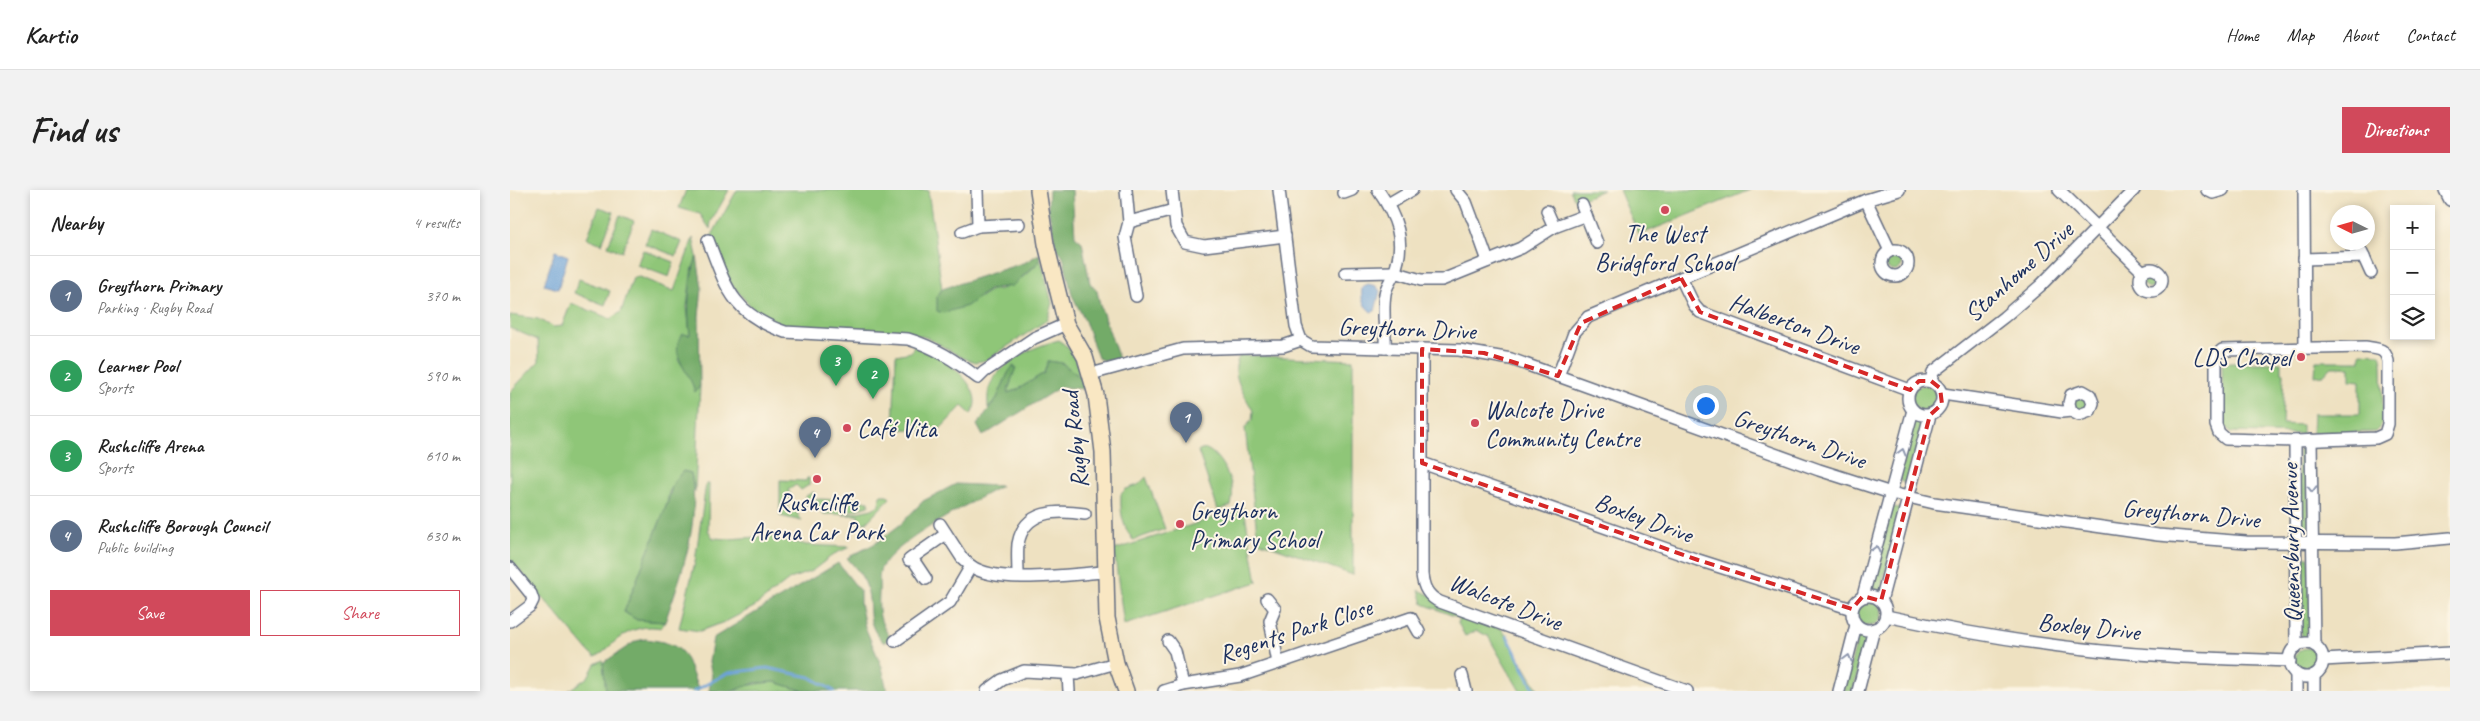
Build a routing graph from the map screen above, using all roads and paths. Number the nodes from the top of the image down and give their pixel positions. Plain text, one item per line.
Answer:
1 (977, 190) edge
2 (1038, 190) edge
3 (1126, 190) edge
4 (1172, 190) edge
5 (1279, 190) edge
6 (1378, 190) edge
7 (1412, 190) edge
8 (1456, 190) edge
9 (1899, 190) edge
10 (2059, 190) edge
11 (2134, 190) edge
12 (2208, 190) edge
13 (2223, 190) edge
14 (2304, 190) edge
15 (2446, 190) edge
16 (1866, 200) junction
17 (2450, 200) edge
18 (1388, 204) junction
19 (1174, 210) junction
20 (1547, 211) dead end
21 (1129, 222) junction
22 (1019, 224) dead end
23 (978, 226) junction
24 (1554, 227) junction
25 (2099, 228) junction
26 (962, 232) dead end
27 (1285, 236) junction
28 (708, 240) dead end
29 (1597, 243) dead end
30 (1890, 252) dead end
31 (2304, 259) junction
32 (1488, 261) junction
33 (1394, 272) junction
34 (2143, 272) dead end
35 (2371, 272) dead end
36 (1345, 273) dead end
37 (1681, 278) junction
38 (1136, 296) dead end
39 (1066, 324) junction
40 (1301, 340) junction
41 (1385, 348) junction
42 (2304, 348) junction
43 (1422, 349) junction
44 (1091, 374) junction
45 (1558, 376) junction
46 (1930, 381) junction
47 (1910, 390) junction
48 (1942, 394) junction
49 (1913, 410) junction
50 (2072, 411) dead end
51 (1930, 415) junction
52 (2294, 440) junction
53 (2311, 440) junction
54 (1422, 463) junction
55 (1890, 493) junction
56 (1908, 498) junction
57 (1082, 516) dead end
58 (2450, 538) edge
59 (2295, 544) junction
60 (2312, 544) junction
61 (970, 566) junction
62 (510, 568) edge
63 (1105, 572) junction
64 (1018, 576) junction
65 (926, 579) dead end
66 (1863, 596) junction
67 (1267, 599) dead end
68 (1882, 601) junction
69 (1852, 609) junction
70 (1886, 616) junction
71 (510, 621) edge
72 (1856, 625) junction
73 (1874, 629) junction
74 (1419, 632) dead end
75 (894, 641) dead end
76 (1168, 641) dead end
77 (2314, 646) junction
78 (2296, 647) junction
79 (2450, 653) edge
80 (2323, 660) junction
81 (2290, 661) junction
82 (1116, 663) junction
83 (1278, 663) junction
84 (2296, 674) junction
85 (1068, 675) junction
86 (1462, 675) dead end
87 (2314, 675) junction
88 (1184, 685) junction
89 (1673, 689) edge
90 (1463, 690) edge
91 (987, 691) edge
92 (1068, 691) edge
93 (1126, 691) edge
94 (1164, 691) edge
95 (1687, 691) edge
96 (1839, 691) edge
97 (1858, 691) edge
98 (2296, 691) edge
99 (2314, 691) edge

1 - 23 street
2 - 39 street, Rugby Road
3 - 21 street
4 - 19 street
5 - 27 street
6 - 18 street
7 - 18 street
8 - 32 street
9 - 16 street
10 - 25 street
11 - 25 street, Stanhome Drive
12 - 13 street
14 - 31 street
15 - 17 street
16 - 30 street
16 - 37 street
18 - 33 street
19 - 21 street
19 - 27 street
20 - 24 street
21 - 38 street
22 - 23 street
23 - 26 street
24 - 29 street
24 - 32 street
25 - 34 street
25 - 46 street, Stanhome Drive
27 - 40 street
28 - 39 street
31 - 35 street
31 - 42 street
32 - 33 street
33 - 36 street
33 - 41 street
37 - 45 street
37 - 47 street, Halberton Drive
39 - 44 street, Rugby Road
40 - 41 street, Greythorn Drive
40 - 44 street, Greythorn Drive
41 - 43 street, Greythorn Drive
42 - 52 street
42 - 53 street
43 - 45 street, Greythorn Drive
43 - 54 street, Walcote Drive
44 - 63 street, Rugby Road
45 - 55 street, Greythorn Drive
46 - 47 street
46 - 48 street
47 - 49 street
48 - 50 street
48 - 51 street
49 - 51 street
55 -> 49 street
51 - 56 street
52 - 53 street
52 - 59 street, Queensbury Avenue
53 -> 60 street, Queensbury Avenue
54 - 69 street, Boxley Drive
54 - 89 street, Walcote Drive
55 - 56 street, Greythorn Drive
66 -> 55 street
56 - 59 street, Greythorn Drive
56 - 68 street
57 - 64 street
58 - 60 street, Greythorn Drive
59 - 60 street, Greythorn Drive
59 - 78 street, Queensbury Avenue
60 - 77 street, Queensbury Avenue
61 - 64 street
61 - 65 street
61 - 75 street
62 - 71 street
63 - 64 street
63 - 82 street, Rugby Road
66 - 68 street
66 - 69 street
67 - 83 street
68 - 70 street
69 - 72 street
70 - 73 street
70 - 81 street, Boxley Drive
72 - 73 street
96 -> 72 street
73 - 97 street
74 - 83 street, Regents Park Close
76 - 88 street
77 - 78 street, Queensbury Avenue
77 - 80 street, Queensbury Avenue
78 - 81 street, Queensbury Avenue
79 - 80 street
80 - 87 street
81 - 84 street
82 - 85 street
82 - 93 street, Rugby Road
83 - 88 street, Regents Park Close
84 - 87 street
84 - 98 street
85 - 91 street
85 - 92 street
86 - 90 street
87 - 99 street
88 - 94 street, Regents Park Close
89 - 95 street, Walcote Drive

